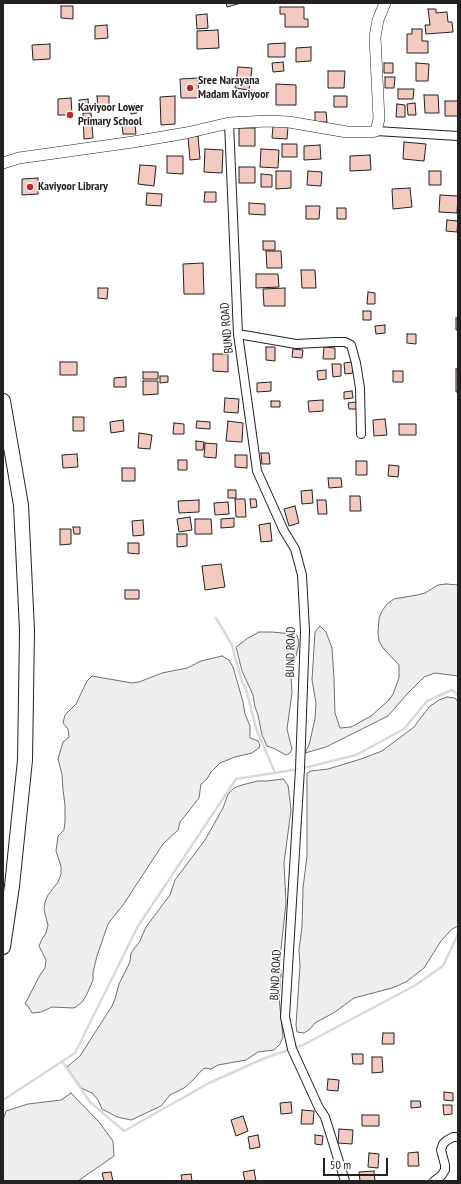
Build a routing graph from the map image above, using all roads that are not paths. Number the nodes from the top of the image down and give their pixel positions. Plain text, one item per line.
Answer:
1 (385, 3) edge
2 (229, 123) junction
3 (376, 131) junction
4 (458, 136) edge
5 (3, 163) edge
6 (238, 334) junction
7 (3, 401) edge
8 (360, 434) dead end
9 (3, 947) edge
10 (458, 1137) edge
11 (345, 1181) edge
12 (434, 1181) edge

1 - 3 main road
2 - 3 main road
2 - 5 main road
2 - 6 street, BUND ROAD
3 - 4 street
6 - 8 street
6 - 11 street, BUND ROAD
7 - 9 highway
10 - 12 street

